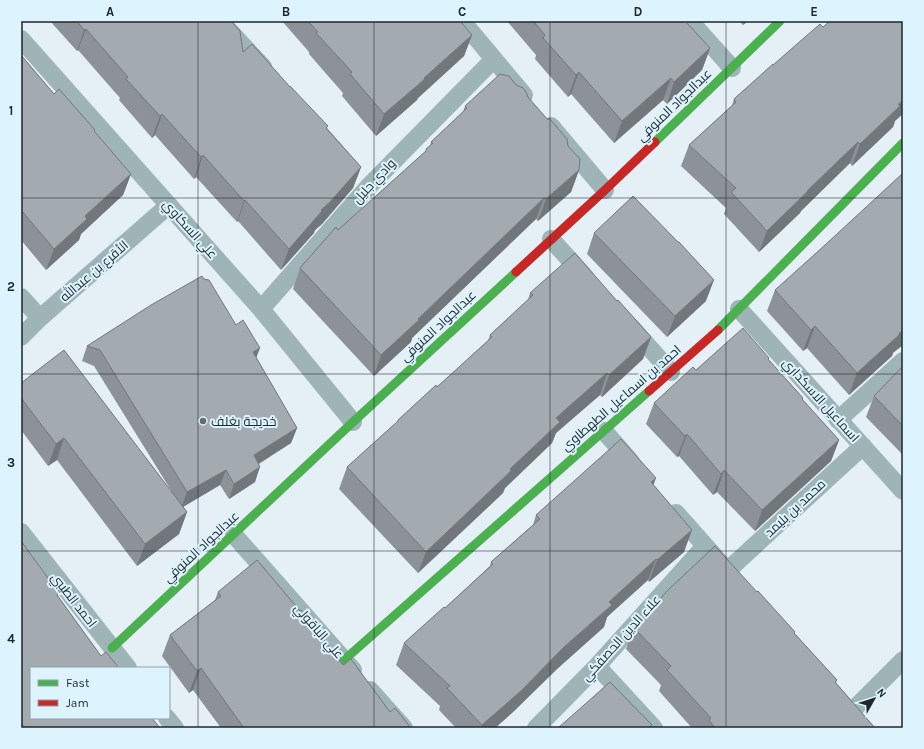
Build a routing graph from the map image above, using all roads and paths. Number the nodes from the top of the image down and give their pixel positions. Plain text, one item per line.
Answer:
1 (220, 21) edge
2 (462, 21) edge
3 (690, 21) edge
4 (780, 21) edge
5 (21, 39) edge
6 (494, 59) junction
7 (732, 68) junction
8 (274, 79) edge
9 (903, 143) edge
10 (605, 190) junction
11 (169, 205) junction
12 (551, 239) junction
13 (598, 291) edge
14 (21, 297) edge
15 (261, 309) junction
16 (739, 310) junction
17 (619, 314) edge
18 (40, 318) junction
19 (21, 337) edge
20 (903, 361) edge
21 (671, 372) junction
22 (838, 420) junction
23 (353, 422) junction
24 (604, 431) junction
25 (863, 446) junction
26 (640, 471) edge
27 (903, 491) edge
28 (665, 500) edge
29 (21, 532) edge
30 (234, 534) junction
31 (705, 546) junction
32 (112, 648) junction
33 (344, 660) junction
34 (903, 660) edge
35 (597, 666) junction
36 (127, 667) edge
37 (168, 719) edge
38 (866, 724) edge
39 (175, 728) edge
40 (404, 728) edge
41 (536, 728) edge
42 (654, 728) edge

1 - 8 street
2 - 6 street
3 - 7 street
4 - 7 street, عبدالجواد المنوفي
5 - 11 street, علي السكاوي
6 - 10 street
6 - 15 street, وادي جليل
7 - 10 street, عبدالجواد المنوفي
9 - 16 street, احمد بن اسماعيل الطهطاوي
10 - 12 street, عبدالجواد المنوفي
11 - 15 street, علي السكاوي
11 - 18 street, الأقرع بن عبدالله
12 - 13 street
12 - 23 street, عبدالجواد المنوفي
14 - 18 street
15 - 23 street, علي السكاوي
16 - 21 street, احمد بن اسماعيل الطهطاوي
16 - 22 street, اسماعيل الاسكداري
17 - 21 street
18 - 19 street, الأقرع بن عبدالله
20 - 22 street
21 - 24 street, احمد بن اسماعيل الطهطاوي
22 - 25 street, اسماعيل الاسكداري
23 - 30 street, عبدالجواد المنوفي
24 - 26 street
24 - 33 street, احمد بن اسماعيل الطهطاوي
25 - 27 street, اسماعيل الاسكداري
25 - 31 street, محمد بن بليمد
28 - 31 street
29 - 32 street, احمد الطيبي
30 - 32 street, عبدالجواد المنوفي
30 - 33 street, علي الباقولي
31 - 35 street, علاء الدين الحصفكي
32 - 36 street, احمد الطيبي
33 - 40 street, علي الباقولي
34 - 38 street
35 - 41 street, علاء الدين الحصفكي
35 - 42 street
37 - 39 street

